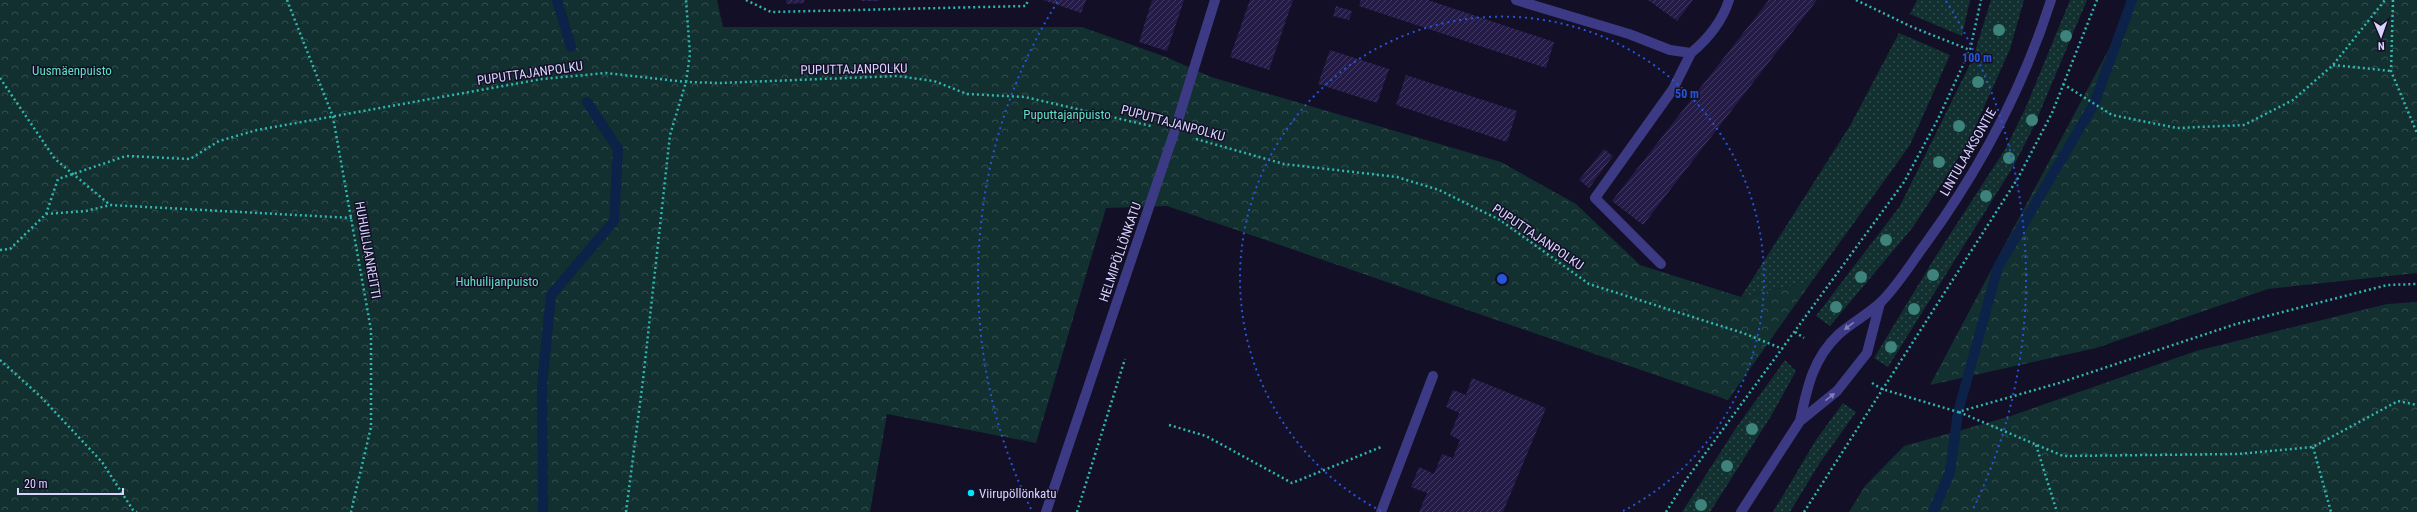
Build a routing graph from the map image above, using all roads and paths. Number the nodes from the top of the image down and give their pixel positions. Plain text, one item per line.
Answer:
1 (287, 0) edge
2 (686, 0) edge
3 (746, 0) edge
4 (1028, 0) edge
5 (1215, 0) edge
6 (1516, 0) edge
7 (1729, 0) edge
8 (1856, 0) edge
9 (1981, 0) edge
10 (2050, 0) edge
11 (2097, 0) edge
12 (2385, 0) edge
13 (2393, 0) edge
14 (1970, 50) junction
15 (1691, 52) junction
16 (2333, 64) junction
17 (2391, 71) junction
18 (0, 78) edge
19 (686, 82) junction
20 (2063, 84) junction
21 (333, 117) junction
22 (1174, 133) junction
23 (2417, 133) edge
24 (73, 174) junction
25 (110, 205) junction
26 (46, 214) junction
27 (352, 218) junction
28 (0, 250) edge
29 (1661, 264) dead end
30 (2417, 284) edge
31 (1880, 303) junction
32 (1783, 349) junction
33 (0, 360) edge
34 (1434, 376) dead end
35 (1882, 389) junction
36 (2417, 405) edge
37 (1958, 412) junction
38 (1800, 421) junction
39 (1169, 425) dead end
40 (1411, 435) junction
41 (2036, 444) junction
42 (2313, 447) junction
43 (137, 512) edge
44 (351, 512) edge
45 (626, 512) edge
46 (1046, 512) edge
47 (1381, 512) edge
48 (1666, 512) edge
49 (1741, 512) edge
50 (1804, 512) edge
51 (2057, 512) edge
52 (2331, 512) edge

1 - 21 path, HUHUILIJANREITTI
2 - 19 path
3 - 4 path
5 - 22 street, HELMIPÖLLÖNKATU
6 - 15 street
7 - 15 street
8 - 14 path
9 - 14 path
10 - 31 street, LINTULAAKSONTIE
11 - 20 path
12 - 16 path
13 - 17 path
14 - 32 path
15 - 29 street
16 - 17 path
16 - 20 path
17 - 23 path
18 - 24 path
19 - 21 path, PUPUTTAJANPOLKU
19 - 22 path, PUPUTTAJANPOLKU
19 - 45 path
20 - 35 path
21 - 24 path, PUPUTTAJANPOLKU
21 - 27 path, HUHUILIJANREITTI
22 - 32 path, PUPUTTAJANPOLKU
22 - 46 street, HELMIPÖLLÖNKATU
24 - 25 path
24 - 26 path, PUPUTTAJANPOLKU
25 - 26 path
25 - 27 path
26 - 28 path
27 - 44 path, HUHUILIJANREITTI
30 - 37 path
38 -> 31 street, LINTULAAKSONTIE
31 -> 38 street, LINTULAAKSONTIE
32 - 48 path
33 - 43 path
34 - 40 street
35 - 37 path
35 - 50 path
36 - 42 path
37 - 41 path
38 - 49 street, LINTULAAKSONTIE
39 - 40 path
40 - 47 street
41 - 42 path
41 - 51 path
42 - 52 path

